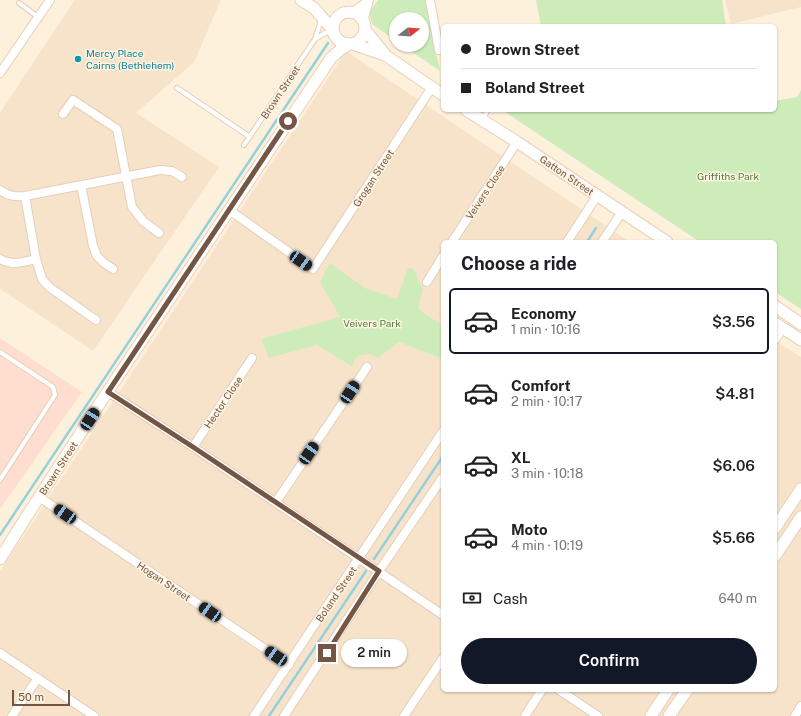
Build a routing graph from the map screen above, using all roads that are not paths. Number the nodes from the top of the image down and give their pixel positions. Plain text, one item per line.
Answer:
1 (50, 0) edge
2 (301, 0) edge
3 (430, 0) edge
4 (19, 3) dead end
5 (353, 12) junction
6 (318, 13) junction
7 (339, 15) junction
8 (38, 17) junction
9 (364, 25) junction
10 (333, 33) junction
11 (315, 39) junction
12 (350, 45) junction
13 (439, 50) dead end
14 (385, 55) junction
15 (330, 58) junction
16 (1, 68) edge
17 (177, 88) dead end
18 (432, 88) junction
19 (441, 94) edge
20 (469, 112) edge
21 (487, 112) edge
22 (63, 114) dead end
23 (481, 120) junction
24 (250, 136) junction
25 (517, 142) junction
26 (244, 145) dead end
27 (126, 177) junction
28 (182, 177) dead end
29 (81, 186) junction
30 (0, 190) edge
31 (25, 196) junction
32 (597, 196) junction
33 (229, 210) junction
34 (622, 212) junction
35 (159, 233) dead end
36 (453, 240) edge
37 (568, 240) edge
38 (603, 240) edge
39 (664, 240) edge
40 (0, 259) edge
41 (36, 259) junction
42 (441, 259) edge
43 (114, 270) dead end
44 (427, 282) dead end
45 (777, 307) edge
46 (791, 317) junction
47 (96, 320) dead end
48 (801, 324) edge
49 (779, 326) edge
50 (801, 340) edge
51 (0, 352) edge
52 (252, 358) dead end
53 (367, 367) dead end
54 (108, 392) junction
55 (441, 434) edge
56 (193, 447) junction
57 (0, 480) edge
58 (441, 480) edge
59 (801, 489) edge
60 (39, 497) junction
61 (276, 502) junction
62 (801, 517) edge
63 (25, 519) junction
64 (777, 525) edge
65 (777, 534) edge
66 (0, 547) edge
67 (777, 553) edge
68 (0, 559) edge
69 (360, 559) junction
70 (379, 571) junction
71 (441, 613) edge
72 (0, 653) edge
73 (441, 661) edge
74 (289, 665) junction
75 (38, 678) junction
76 (541, 692) edge
77 (562, 692) edge
78 (667, 692) edge
79 (686, 692) edge
80 (801, 706) edge
81 (672, 711) edge
82 (12, 716) edge
83 (94, 716) edge
84 (254, 716) edge
85 (284, 716) edge
86 (404, 716) edge
87 (525, 716) edge
88 (598, 716) edge
89 (651, 716) edge
90 (665, 716) edge
91 (795, 716) edge

1 - 8 street
2 - 6 street
3 - 13 street
4 - 8 lane
5 - 7 street
5 - 9 street
5 - 9 street
6 - 7 street
6 - 10 street
6 - 11 lane, Brown Street
7 - 10 street
8 - 16 street
9 - 12 street
9 - 14 street
10 - 11 lane
10 - 12 street
10 - 15 street, Brown Street
11 - 24 lane, Brown Street
12 - 14 street
12 - 15 street, Brown Street
14 - 18 street
15 - 33 street, Brown Street
17 - 24 lane
18 - 19 street
18 - 33 street, Grogan Street
20 - 23 street, Gatton Street
21 - 23 lane
22 - 27 street
23 - 25 street, Gatton Street
24 - 26 lane, Brown Street
25 - 32 street, Gatton Street
25 - 36 street, Veivers Close
27 - 28 street
27 - 29 street
27 - 35 street
29 - 31 street
29 - 43 street
30 - 31 street
31 - 41 street
32 - 34 street, Gatton Street
32 - 37 street
33 - 54 street, Brown Street
34 - 38 street
34 - 39 street, Gatton Street
40 - 41 street
41 - 47 street
42 - 44 street
45 - 46 street
46 - 48 street
46 - 49 street
49 - 50 street
51 - 57 lane
52 - 56 street, Hector Close
53 - 61 street
54 - 56 street
54 - 60 street, Brown Street
55 - 69 street, Boland Street
56 - 61 street
58 - 70 street
59 - 64 street
60 - 63 street, Brown Street
60 - 74 street, Hogan Street
61 - 69 street
62 - 65 street
62 - 67 street
63 - 66 street, Brown Street
63 - 68 street, Brown Street
69 - 70 street
69 - 74 street, Boland Street
70 - 71 street
70 - 85 street
72 - 75 street
73 - 86 street
74 - 84 street, Boland Street
75 - 82 street
75 - 83 street
76 - 87 street
77 - 88 street
78 - 89 street
79 - 81 street
80 - 91 street
81 - 90 street

